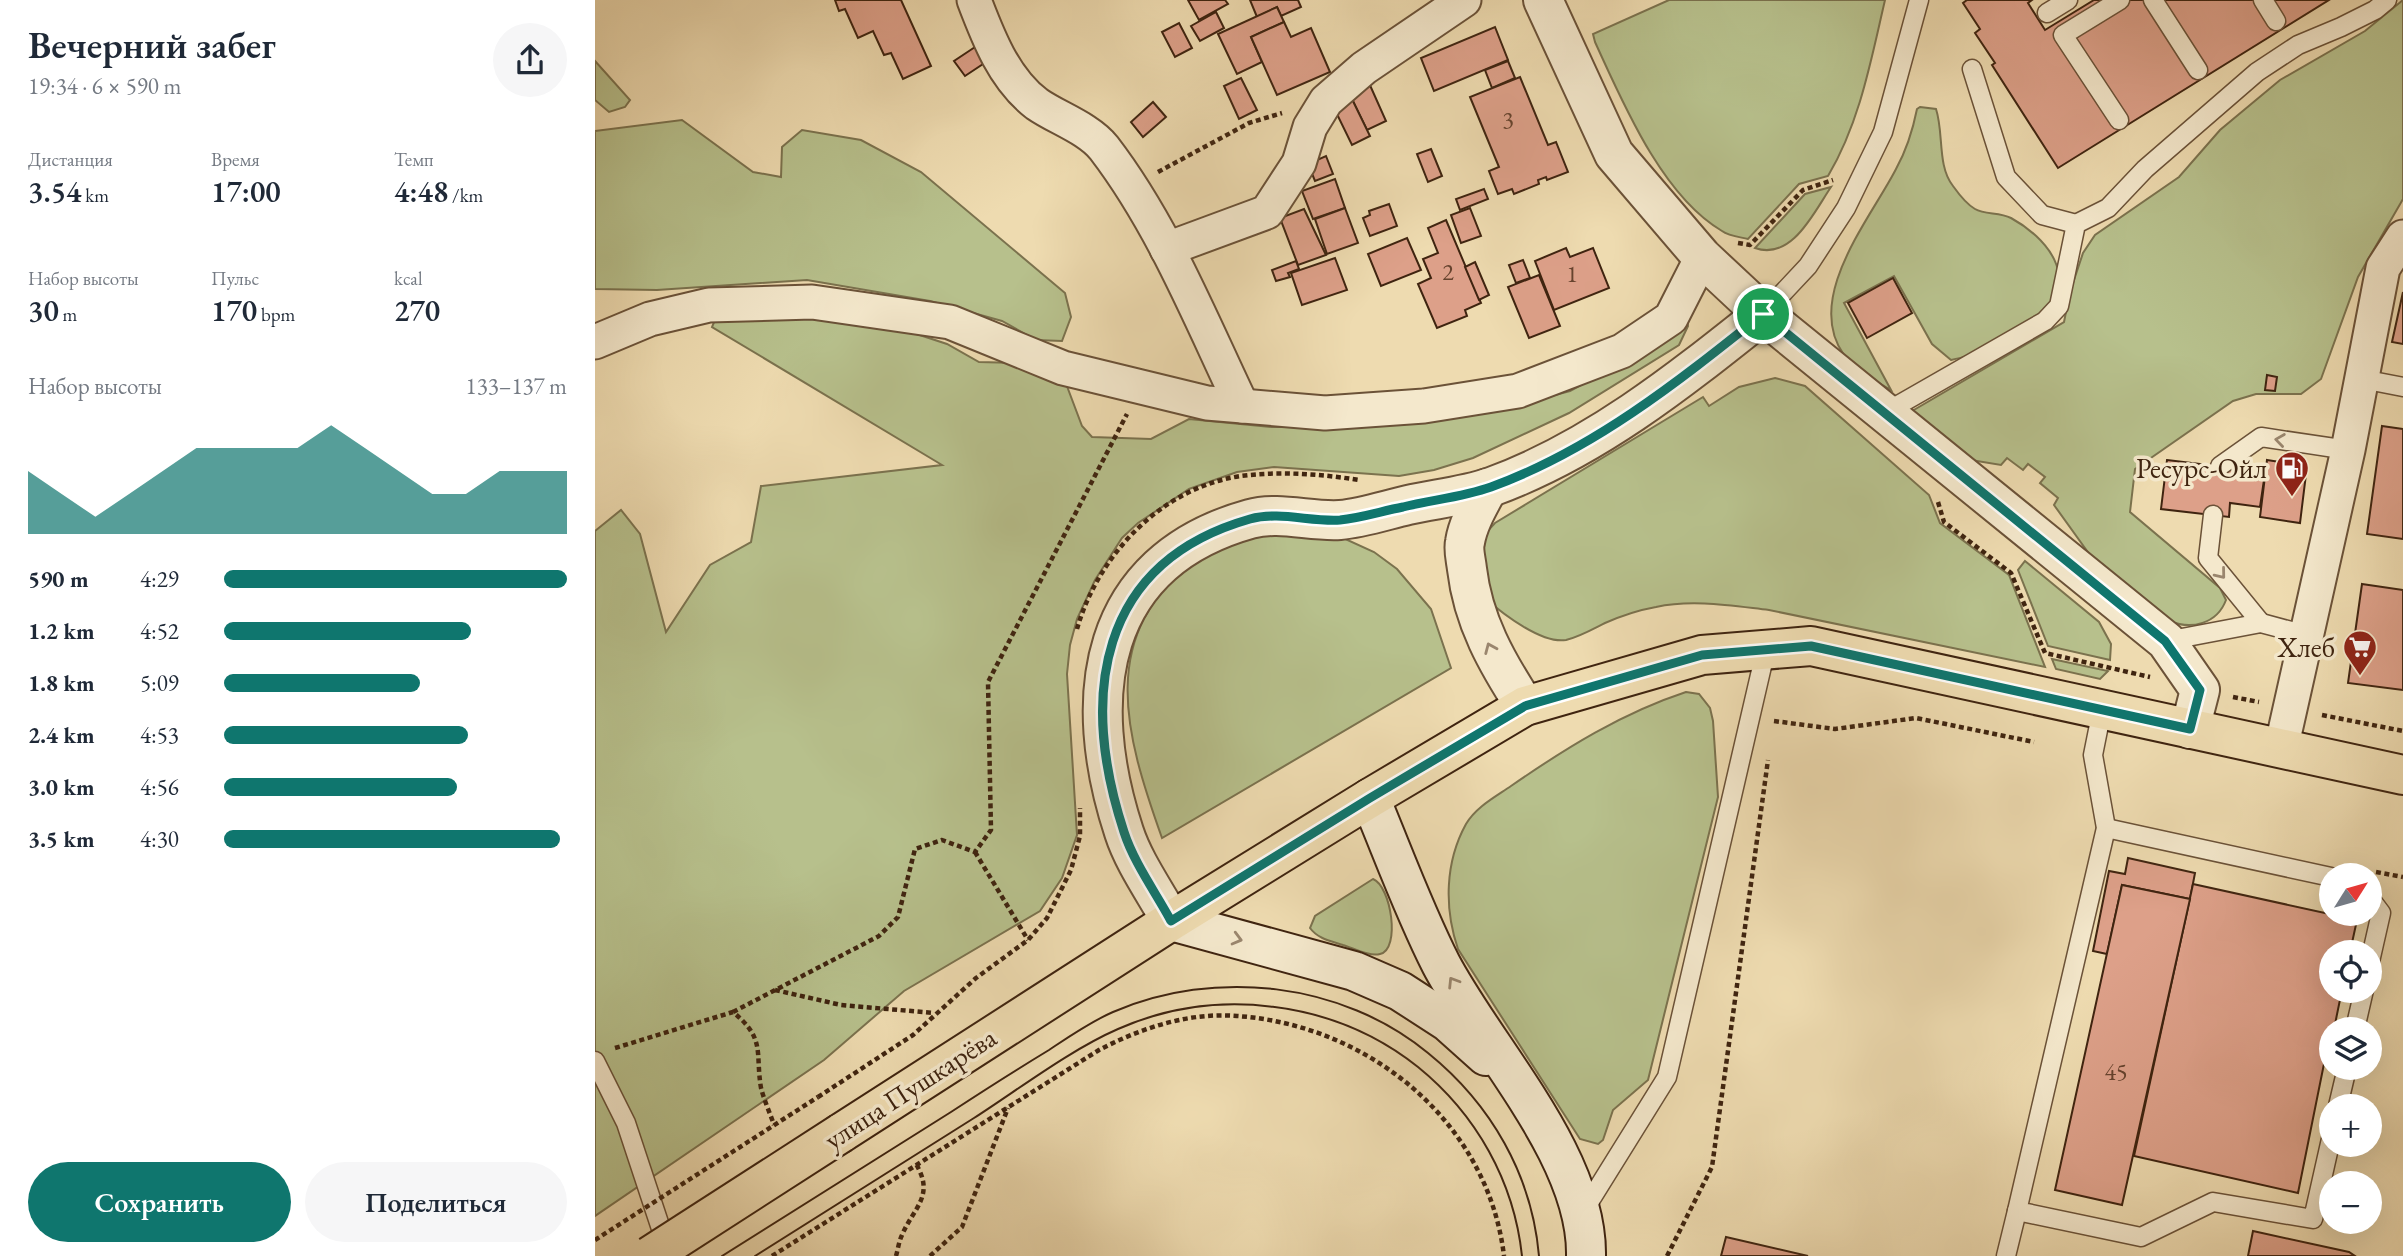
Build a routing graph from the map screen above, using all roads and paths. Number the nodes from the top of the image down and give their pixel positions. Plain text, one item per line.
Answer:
1 (974, 0) edge
2 (1464, 0) edge
3 (1543, 0) edge
4 (1919, 0) edge
5 (2068, 0) edge
6 (2120, 0) edge
7 (2153, 0) edge
8 (2263, 0) edge
9 (2387, 0) edge
10 (2047, 13) dead end
11 (2276, 21) dead end
12 (1972, 68) dead end
13 (2198, 70) dead end
14 (1326, 101) junction
15 (2119, 120) dead end
16 (1839, 172) dead end
17 (1133, 186) junction
18 (2076, 223) junction
19 (2403, 237) edge
20 (1167, 249) junction
21 (1714, 249) junction
22 (1763, 314) junction
23 (595, 342) edge
24 (2362, 379) junction
25 (1141, 387) junction
26 (2403, 387) edge
27 (1242, 406) junction
28 (1886, 412) junction
29 (2348, 450) junction
30 (2221, 466) dead end
31 (1364, 480) dead end
32 (1488, 488) junction
33 (1935, 495) dead end
34 (2213, 515) dead end
35 (2261, 623) junction
36 (2306, 635) junction
37 (1075, 637) dead end
38 (2165, 641) junction
39 (1766, 649) junction
40 (2045, 653) dead end
41 (1525, 706) junction
42 (2102, 710) junction
43 (2190, 729) junction
44 (1772, 733) dead end
45 (2034, 742) dead end
46 (1770, 746) dead end
47 (2281, 749) junction
48 (2403, 775) edge
49 (1079, 798) dead end
50 (1370, 798) junction
51 (2106, 828) junction
52 (975, 852) junction
53 (2382, 873) edge
54 (2319, 874) edge
55 (2403, 877) edge
56 (1171, 921) junction
57 (1028, 940) junction
58 (775, 990) junction
59 (733, 1012) junction
60 (935, 1013) junction
61 (601, 1056) edge
62 (1516, 1081) junction
63 (1009, 1107) junction
64 (774, 1125) junction
65 (2327, 1157) edge
66 (916, 1164) junction
67 (2017, 1211) junction
68 (1582, 1213) junction
69 (595, 1240) edge
70 (650, 1256) edge
71 (670, 1256) edge
72 (772, 1256) edge
73 (896, 1256) edge
74 (930, 1256) edge
75 (1504, 1256) edge
76 (1586, 1256) edge
77 (1667, 1256) edge
78 (2006, 1256) edge

1 - 17 street
2 - 14 street
3 - 21 street
4 - 22 lane
5 - 10 lane
6 - 15 lane
7 - 13 lane
8 - 11 lane
9 - 18 lane
12 - 18 lane
14 - 17 path
14 - 20 street
16 - 21 path
17 - 20 street
18 - 28 lane
19 - 24 street
20 - 27 street
21 - 22 street
21 - 27 street
22 - 28 street
22 - 32 street
23 - 25 street
24 - 26 lane
24 - 29 street
25 - 27 street
25 - 52 path
28 - 38 street
29 -> 30 lane
29 - 36 street
31 - 37 path
41 -> 32 street
32 - 56 street
33 - 40 path
34 -> 35 lane
35 - 36 lane
35 - 38 lane
36 - 47 street
38 - 43 street
39 - 41 main road, улица Пушкарёва
39 - 42 main road, улица Пушкарёва
39 - 68 lane
41 - 50 main road, улица Пушкарёва
42 - 43 main road, улица Пушкарёва
42 - 51 lane
43 - 47 main road, улица Пушкарёва
44 - 45 path
46 - 77 path
47 - 48 main road, улица Пушкарёва
49 - 57 path
50 - 56 main road, улица Пушкарёва
62 -> 50 street
51 - 54 lane
51 - 67 lane
52 - 57 path
52 - 58 path
53 - 55 path
56 -> 62 street
56 - 70 main road, улица Пушкарёва, bridge
57 - 60 path
58 - 59 path
58 - 60 path
59 - 61 path
59 - 64 path
60 - 64 path, bridge
61 - 71 lane
62 - 68 street
63 - 66 path
63 - 74 path
63 - 75 path
64 - 69 path, bridge
65 - 67 lane
66 - 72 path
66 - 73 path
67 - 78 lane
68 - 76 street

